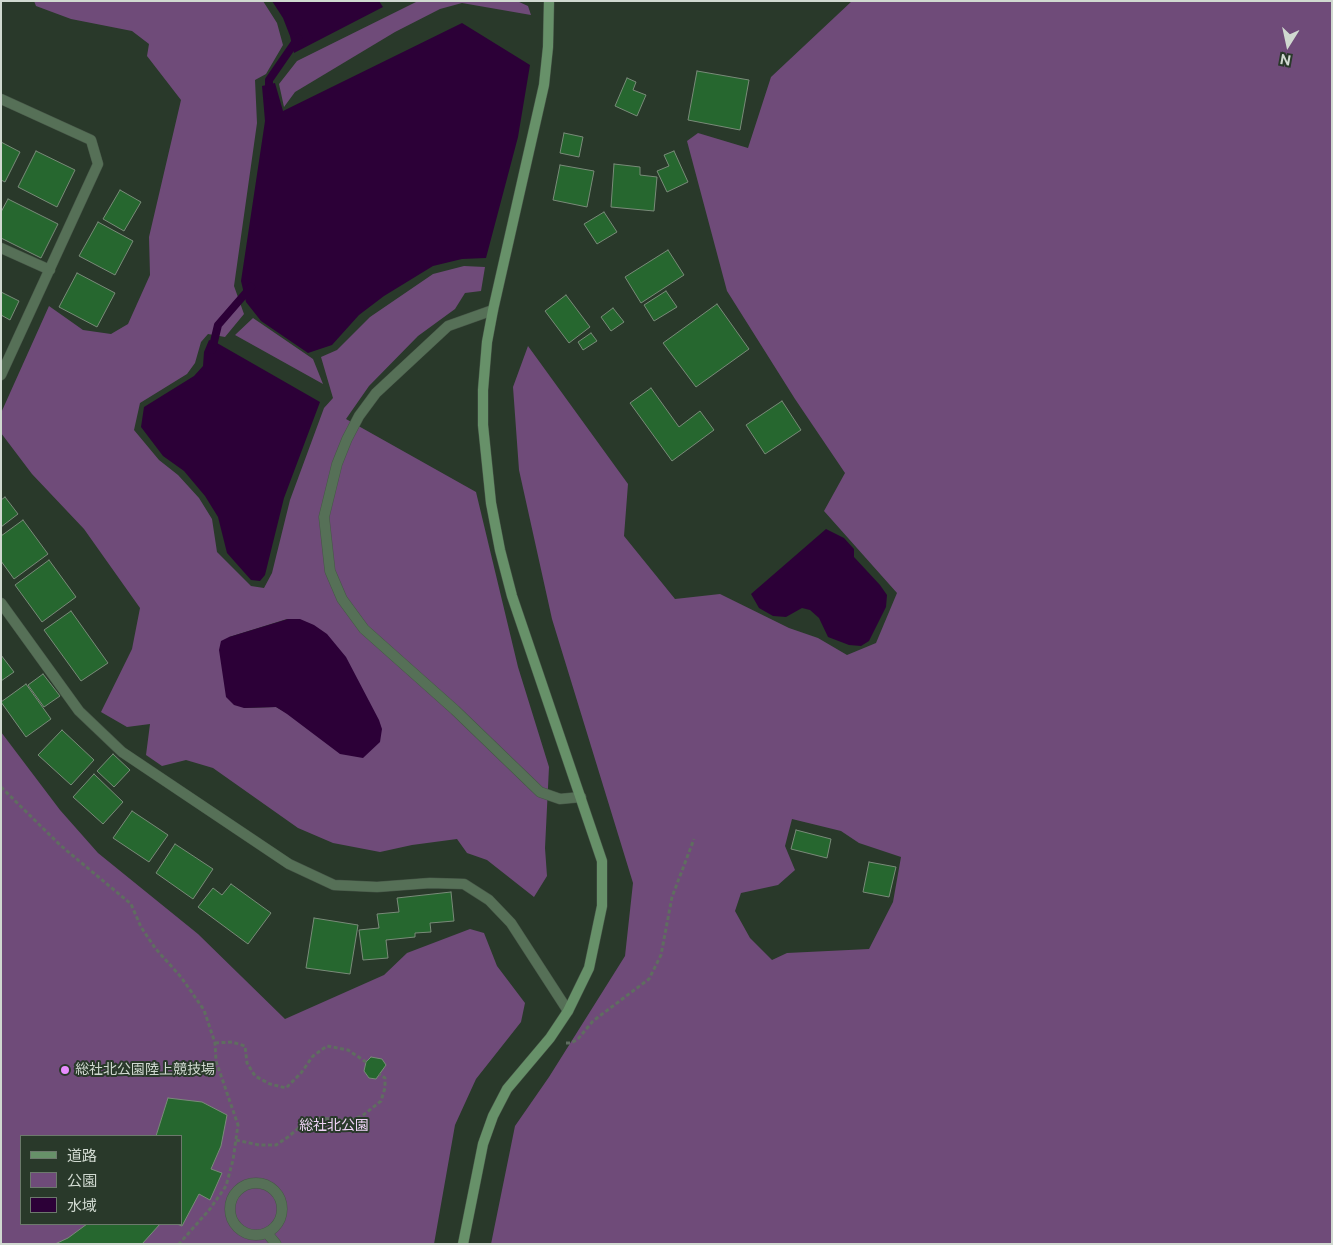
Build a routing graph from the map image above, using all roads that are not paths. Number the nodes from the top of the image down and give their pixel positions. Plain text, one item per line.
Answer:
1 (549, 1) edge
2 (1, 99) edge
3 (1, 248) edge
4 (50, 270) junction
5 (493, 310) junction
6 (1, 375) edge
7 (1, 602) edge
8 (581, 797) junction
9 (568, 1011) junction
10 (267, 1232) junction
11 (276, 1244) edge
12 (463, 1244) edge

1 - 5 street
2 - 4 street
3 - 4 street
4 - 6 street
5 - 8 street
5 - 8 street
7 - 9 street
8 - 9 street
9 - 12 street
10 - 10 street
10 - 11 street

